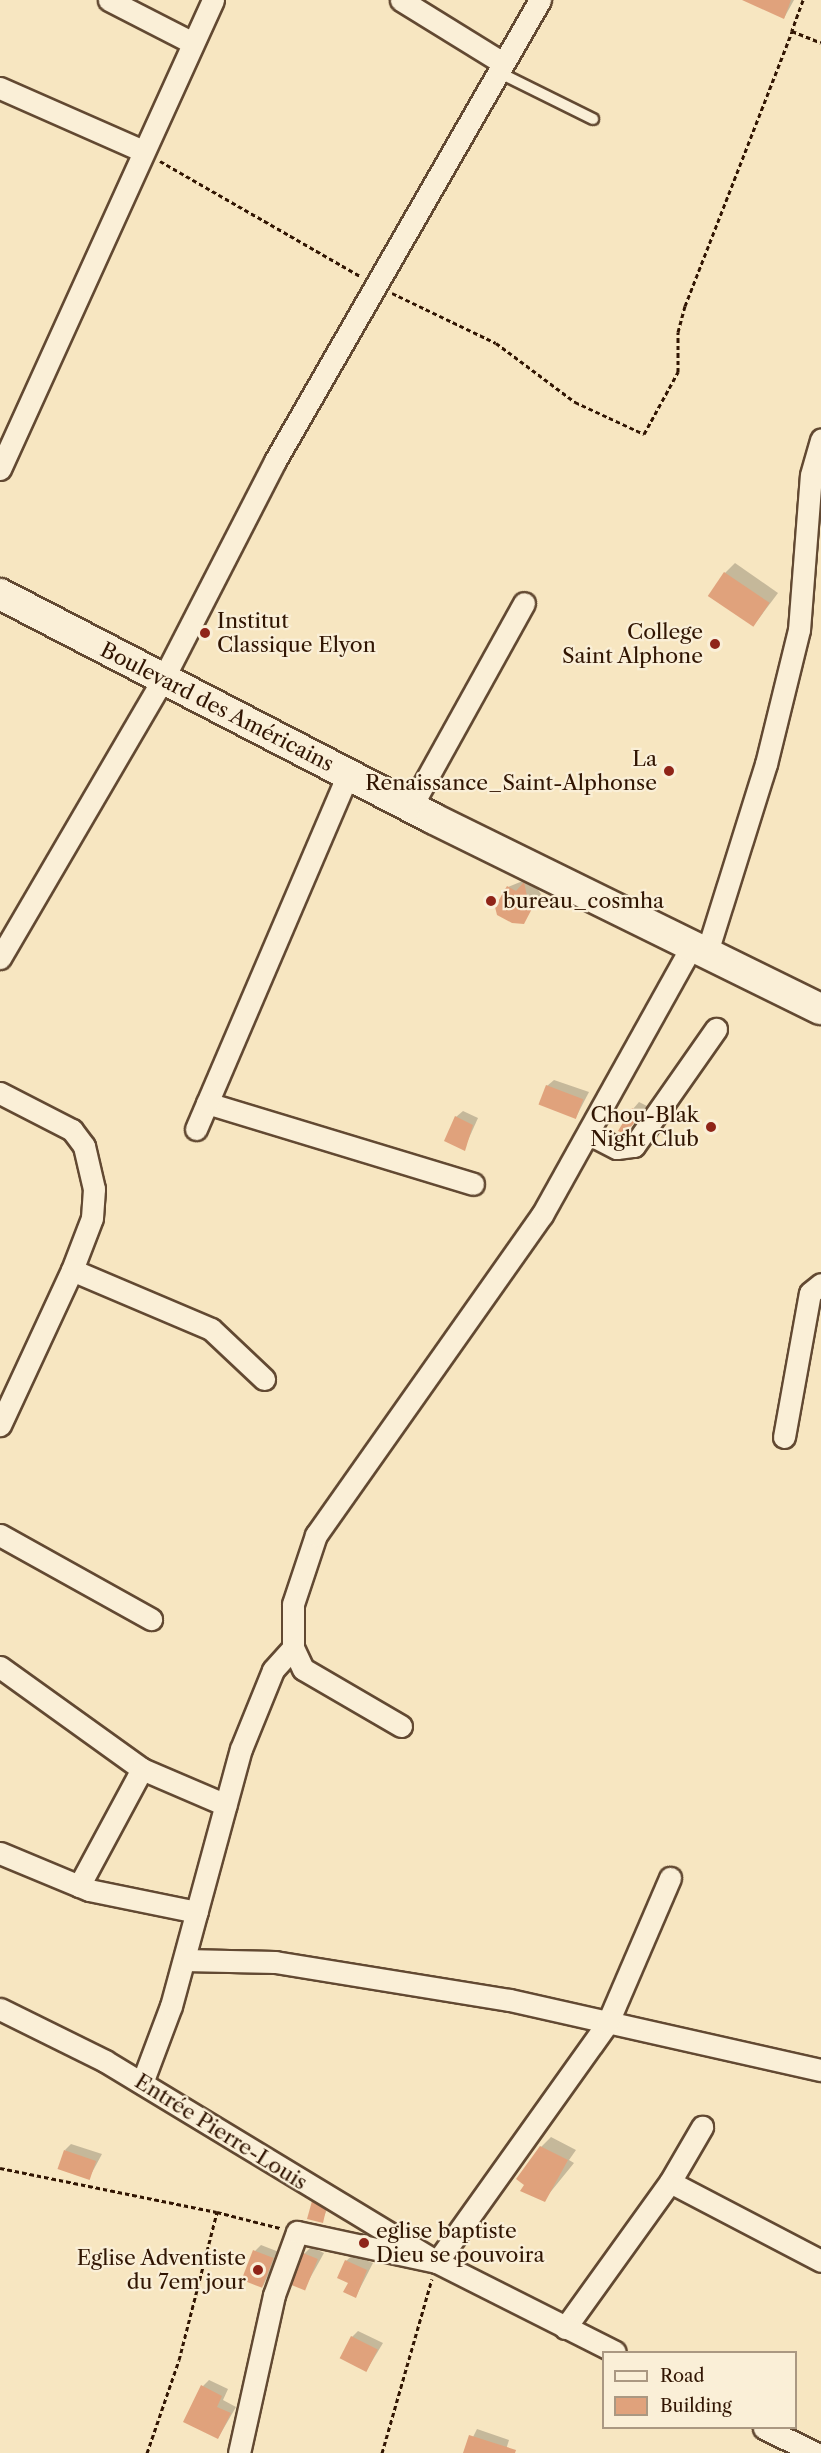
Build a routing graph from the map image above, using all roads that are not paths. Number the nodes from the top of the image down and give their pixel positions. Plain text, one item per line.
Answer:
1 (109, 0) edge
2 (213, 0) edge
3 (401, 0) edge
4 (540, 0) edge
5 (435, 9) edge
6 (193, 43) junction
7 (501, 67) junction
8 (0, 88) edge
9 (593, 119) dead end
10 (143, 151) junction
11 (821, 439) edge
12 (0, 469) edge
13 (0, 594) edge
14 (524, 603) dead end
15 (163, 679) junction
16 (348, 775) junction
17 (411, 807) junction
18 (700, 948) junction
19 (0, 958) edge
20 (821, 1009) edge
21 (716, 1029) dead end
22 (0, 1092) edge
23 (207, 1103) junction
24 (196, 1129) dead end
25 (589, 1134) junction
26 (473, 1184) dead end
27 (72, 1270) junction
28 (821, 1284) edge
29 (264, 1379) dead end
30 (0, 1425) edge
31 (784, 1437) dead end
32 (0, 1534) edge
33 (151, 1619) dead end
34 (293, 1647) junction
35 (0, 1667) edge
36 (401, 1726) dead end
37 (142, 1769) junction
38 (226, 1805) junction
39 (0, 1853) edge
40 (670, 1878) dead end
41 (79, 1886) junction
42 (197, 1912) junction
43 (184, 1960) junction
44 (0, 2009) edge
45 (608, 2022) junction
46 (821, 2070) edge
47 (142, 2083) junction
48 (702, 2127) dead end
49 (670, 2182) junction
50 (821, 2261) edge
51 (437, 2262) junction
52 (566, 2328) junction
53 (613, 2351) edge
54 (768, 2429) edge
55 (239, 2453) edge
56 (815, 2453) edge

1 - 6 street
2 - 6 street
3 - 5 street
4 - 7 street
5 - 7 street
6 - 10 street
7 - 9 lane
7 - 15 street
8 - 10 street
10 - 12 street
11 - 18 street
13 - 15 main road, Boulevard des Américains
14 - 17 street
15 - 16 main road, Boulevard des Américains
15 - 19 street
16 - 17 main road, Boulevard des Américains
16 - 23 street
17 - 18 main road, Boulevard des Américains
18 - 20 main road, Boulevard des Américains
18 - 25 street
21 - 25 street
22 - 27 street
23 - 24 street
23 - 26 street
25 - 34 street
27 - 29 street
27 - 30 street
28 - 31 street
32 - 33 street
34 - 36 street
34 - 38 street
35 - 37 street
37 - 38 street
37 - 41 street
38 - 42 street
39 - 41 street
40 - 45 street
41 - 42 street
42 - 43 street
43 - 45 street
43 - 47 street
44 - 47 street, Entrée Pierre-Louis
45 - 46 street
45 - 51 street
47 - 51 street, Entrée Pierre-Louis
48 - 49 street
49 - 50 street
49 - 52 street
51 - 52 street
51 - 55 street
52 - 53 street
54 - 56 street

